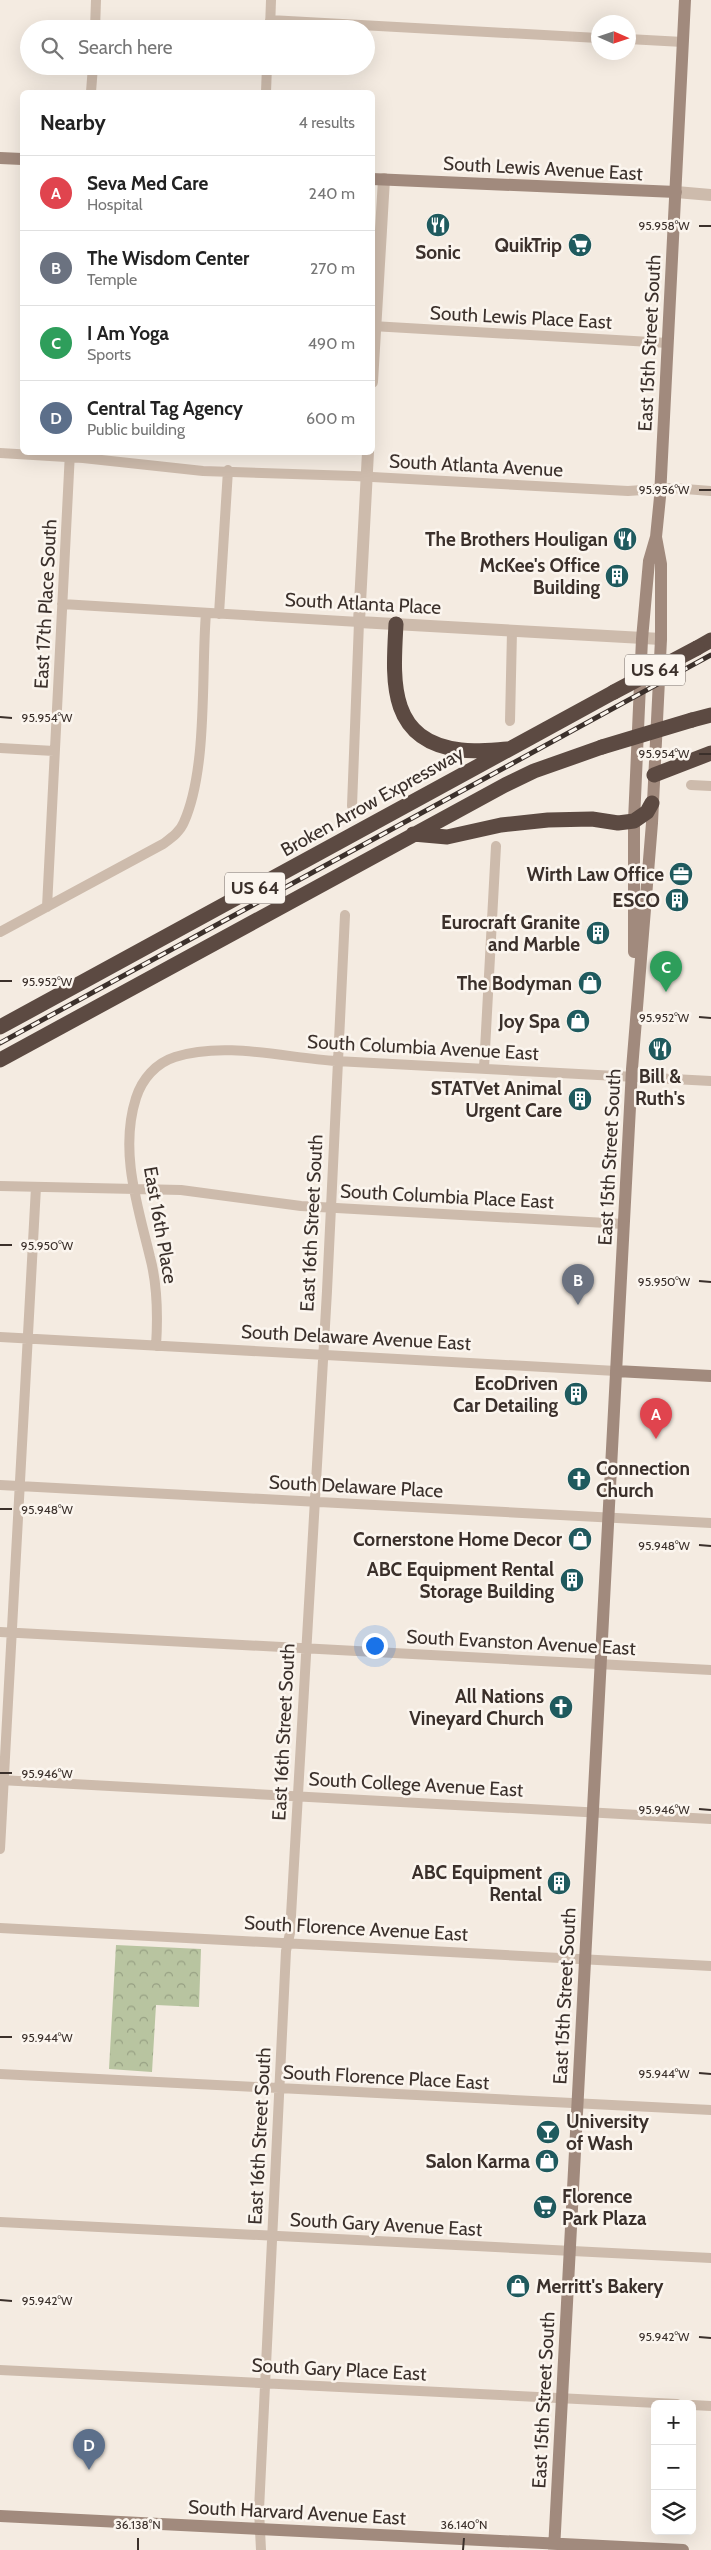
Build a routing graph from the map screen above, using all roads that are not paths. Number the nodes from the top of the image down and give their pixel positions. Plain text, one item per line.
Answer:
1 (96, 0) edge
2 (271, 0) edge
3 (685, 0) edge
4 (95, 20) edge
5 (270, 20) edge
6 (375, 28) edge
7 (591, 38) edge
8 (636, 40) edge
9 (683, 42) junction
10 (92, 75) edge
11 (267, 75) edge
12 (91, 90) edge
13 (266, 90) edge
14 (0, 158) edge
15 (20, 159) edge
16 (378, 179) edge
17 (676, 192) junction
18 (711, 194) edge
19 (375, 289) edge
20 (375, 326) edge
21 (668, 343) junction
22 (0, 453) edge
23 (20, 454) edge
24 (70, 455) edge
25 (368, 455) edge
26 (228, 470) junction
27 (367, 477) junction
28 (660, 490) junction
29 (711, 490) edge
30 (656, 537) junction
31 (62, 604) junction
32 (206, 613) junction
33 (219, 614) junction
34 (359, 622) junction
35 (396, 624) junction
36 (512, 631) junction
37 (642, 638) junction
38 (661, 639) junction
39 (711, 640) edge
40 (711, 714) edge
41 (510, 721) dead end
42 (0, 748) edge
43 (510, 749) junction
44 (54, 751) junction
45 (711, 753) edge
46 (654, 775) junction
47 (691, 784) dead end
48 (711, 786) edge
49 (652, 803) junction
50 (352, 806) dead end
51 (634, 821) junction
52 (414, 834) junction
53 (496, 846) dead end
54 (47, 907) junction
55 (345, 915) dead end
56 (0, 932) edge
57 (636, 994) junction
58 (0, 1027) edge
59 (0, 1060) edge
60 (338, 1061) junction
61 (484, 1068) junction
62 (632, 1076) junction
63 (711, 1080) edge
64 (143, 1083) joint
65 (0, 1186) edge
66 (36, 1187) junction
67 (133, 1189) junction
68 (330, 1208) junction
69 (624, 1224) junction
70 (0, 1337) edge
71 (28, 1338) junction
72 (156, 1346) junction
73 (323, 1354) junction
74 (616, 1371) junction
75 (711, 1376) edge
76 (0, 1485) edge
77 (20, 1486) junction
78 (314, 1501) junction
79 (608, 1517) junction
80 (711, 1523) edge
81 (0, 1632) edge
82 (12, 1633) junction
83 (306, 1648) junction
84 (601, 1664) junction
85 (711, 1670) edge
86 (2, 1780) edge
87 (298, 1795) junction
88 (593, 1812) junction
89 (711, 1819) edge
90 (0, 1849) edge
91 (0, 1928) edge
92 (288, 1942) junction
93 (585, 1958) junction
94 (711, 1966) edge
95 (0, 2074) edge
96 (280, 2089) junction
97 (577, 2104) junction
98 (711, 2110) edge
99 (0, 2222) edge
100 (272, 2236) junction
101 (570, 2251) junction
102 (711, 2258) edge
103 (0, 2370) edge
104 (265, 2383) junction
105 (562, 2398) junction
106 (651, 2403) edge
107 (696, 2404) edge
108 (711, 2406) edge
109 (0, 2516) edge
110 (260, 2528) junction
111 (554, 2547) edge
112 (261, 2550) edge
113 (682, 2550) edge

1 - 4 street
2 - 5 street
3 - 9 main road, East 15th Street South
6 - 7 street
8 - 9 street
9 - 17 main road, East 15th Street South
10 - 12 street
11 - 13 street
14 - 15 main road
16 - 17 main road, South Lewis Avenue East
16 - 19 street
17 - 18 street, South Lewis Avenue East
17 - 21 main road, East 15th Street South
20 - 21 street, South Lewis Place East
21 - 28 main road, East 15th Street South
22 - 23 street, South Atlanta Avenue
24 - 26 street, South Atlanta Avenue
24 - 31 street, East 17th Place South
25 - 27 street
26 - 27 street, South Atlanta Avenue
26 - 33 street
27 - 28 street, South Atlanta Avenue
27 - 34 street
28 - 29 street, South Atlanta Avenue
28 - 30 main road, East 15th Street South
30 - 37 main road, East 15th Street South
30 - 38 main road, East 15th Street South
31 - 32 street, South Atlanta Place
31 - 44 street, East 17th Place South
32 - 33 street, South Atlanta Place
32 - 54 street
33 - 34 street, South Atlanta Place
34 - 35 street, South Atlanta Place
34 - 50 street
35 - 36 street, South Atlanta Place
35 - 43 highway
36 - 37 street, South Atlanta Place
36 - 41 street
37 - 38 street, South Atlanta Place
37 - 51 main road, East 15th Street South
38 - 46 main road, East 15th Street South
39 - 43 highway, Broken Arrow Expressway / US 64, bridge
40 - 52 highway, US 64, bridge
42 - 44 street
43 - 58 highway, Broken Arrow Expressway / US 64
44 - 54 street, East 17th Place South
45 - 46 highway
46 - 49 main road, East 15th Street South
47 - 48 street
49 - 51 highway
49 - 57 main road, East 15th Street South
51 - 52 highway
51 - 57 main road, East 15th Street South
52 - 59 highway, US 64
53 - 61 street
54 - 56 street
55 - 60 street, East 16th Street South
57 - 62 main road, East 15th Street South
60 - 61 street, South Columbia Avenue East
60 - 64 street, South Columbia Avenue East
60 - 68 street, East 16th Street South
61 - 62 street, South Columbia Avenue East
62 - 63 street, South Columbia Avenue East
62 - 69 main road, East 15th Street South
64 - 67 street, East 16th Place
65 - 66 street, South Columbia Place East
66 - 67 street, South Columbia Place East
66 - 71 street
67 - 68 street, South Columbia Place East
67 - 72 street, East 16th Place
68 - 69 street, South Columbia Place East
68 - 73 street, East 16th Street South
69 - 74 main road, East 15th Street South
70 - 71 street, South Delaware Avenue East
71 - 72 street, South Delaware Avenue East
71 - 77 street
72 - 73 street, South Delaware Avenue East
73 - 74 street, South Delaware Avenue East
73 - 78 street, East 16th Street South
74 - 75 main road, South Delaware Avenue East
74 - 79 main road, East 15th Street South
76 - 77 street, South Delaware Place
77 - 78 street, South Delaware Place
77 - 82 street
78 - 79 street, South Delaware Place
78 - 83 street, East 16th Street South
79 - 80 street, South Delaware Place
79 - 84 main road, East 15th Street South
81 - 82 street, South Evanston Avenue East
82 - 83 street, South Evanston Avenue East
82 - 86 street
83 - 84 street, South Evanston Avenue East
83 - 87 street, East 16th Street South
84 - 85 street, South Evanston Avenue East
84 - 88 main road, East 15th Street South
86 - 87 street, South College Avenue East
86 - 90 street
87 - 88 street, South College Avenue East
87 - 92 street, East 16th Street South
88 - 89 street, South College Avenue East
88 - 93 main road, East 15th Street South
91 - 92 street, South Florence Avenue East
92 - 93 street, South Florence Avenue East
92 - 96 street, East 16th Street South
93 - 94 street, South Florence Avenue East
93 - 97 main road, East 15th Street South
95 - 96 street, South Florence Place East
96 - 97 street, South Florence Place East
96 - 100 street, East 16th Street South
97 - 98 street, South Florence Place East
97 - 101 main road, East 15th Street South
99 - 100 street, South Gary Avenue East
100 - 101 street, South Gary Avenue East
100 - 104 street, East 16th Street South
101 - 102 street, South Gary Avenue East
101 - 105 main road, East 15th Street South
103 - 104 street, South Gary Place East
104 - 105 street, South Gary Place East
104 - 110 street, East 16th Street South
105 - 106 street, South Gary Place East
105 - 111 main road, East 15th Street South
107 - 108 street
109 - 110 main road, South Harvard Avenue East
110 - 111 main road, South Harvard Avenue East
110 - 112 street, East 16th Street South
111 - 113 main road, South Harvard Avenue East

